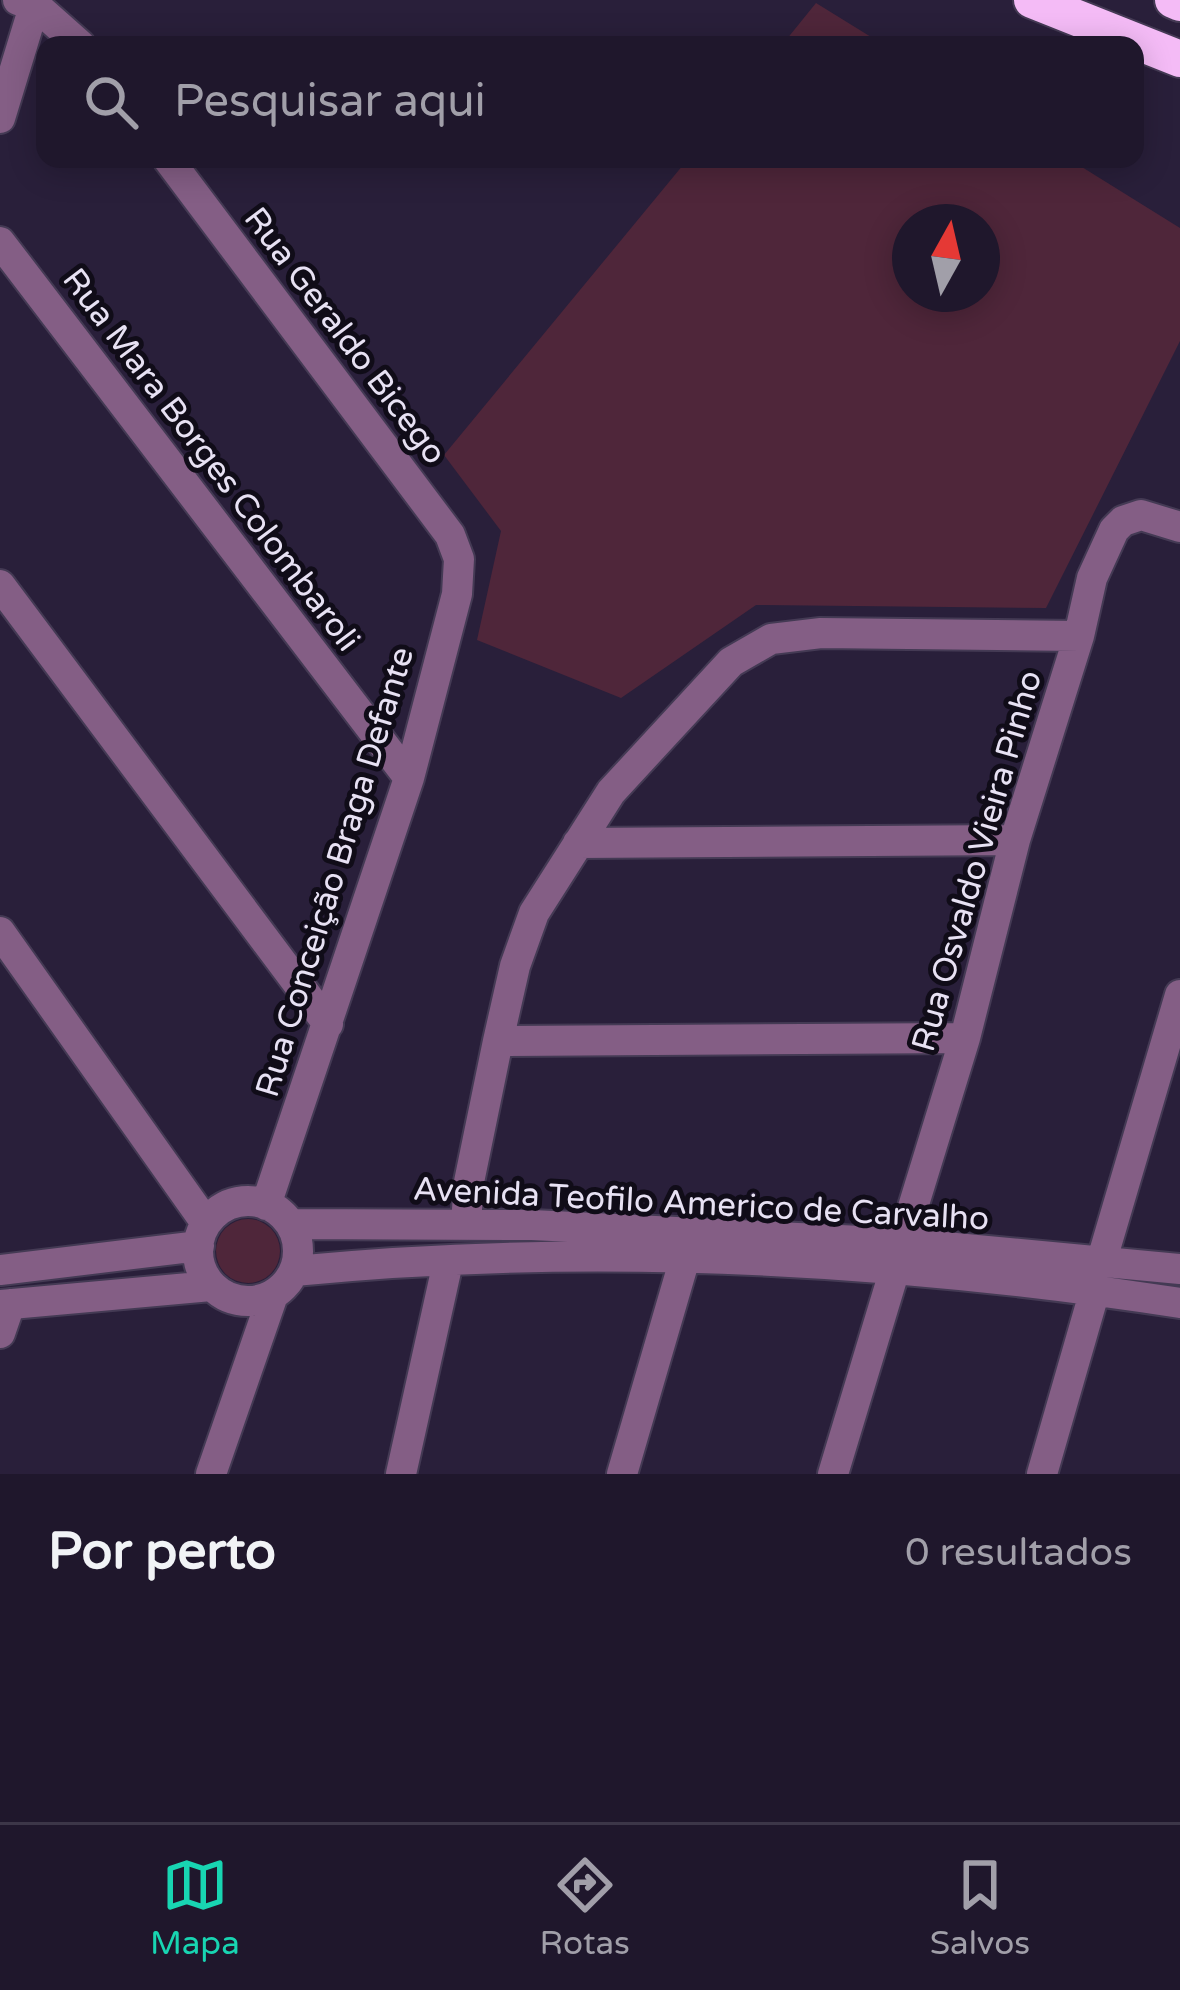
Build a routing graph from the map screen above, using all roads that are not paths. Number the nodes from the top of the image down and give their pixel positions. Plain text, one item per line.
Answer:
1 (1032, 0) edge
2 (30, 2) edge
3 (70, 36) edge
4 (1124, 36) edge
5 (1144, 44) edge
6 (1180, 58) edge
7 (0, 118) edge
8 (175, 168) edge
9 (0, 242) edge
10 (1180, 527) edge
11 (459, 559) joint
12 (0, 585) edge
13 (1079, 636) junction
14 (409, 778) junction
15 (1015, 840) junction
16 (578, 843) junction
17 (0, 932) edge
18 (1180, 995) edge
19 (328, 1024) junction
20 (965, 1038) junction
21 (497, 1041) junction
22 (266, 1204) junction
23 (466, 1223) junction
24 (291, 1224) junction
25 (202, 1235) junction
26 (898, 1256) junction
27 (685, 1258) junction
28 (448, 1262) junction
29 (1180, 1269) edge
30 (0, 1270) edge
31 (294, 1271) junction
32 (1098, 1276) junction
33 (212, 1286) junction
34 (273, 1295) junction
35 (1180, 1303) edge
36 (3, 1314) edge
37 (211, 1474) edge
38 (401, 1474) edge
39 (622, 1474) edge
40 (833, 1474) edge
41 (1042, 1474) edge

1 - 4 highway
2 - 3 street
2 - 7 street
5 - 6 highway
8 - 11 street, Rua Geraldo Bicego
9 - 14 street, Rua Mara Borges Colombaroli
10 - 13 street, Rua Osvaldo Vieira Pinho
11 - 14 street, Rua Conceição Braga Defante
12 - 19 street
13 - 15 street, Rua Osvaldo Vieira Pinho
13 - 16 street
14 - 19 street, Rua Conceição Braga Defante
15 - 16 street
15 - 20 street, Rua Osvaldo Vieira Pinho
16 - 21 street
17 - 25 street
18 - 32 street
19 - 22 street, Rua Conceição Braga Defante
20 - 21 street
20 - 26 street, Rua Osvaldo Vieira Pinho
21 - 23 street
22 - 24 street
22 - 25 street
23 - 24 street, Avenida Teofilo Americo de Carvalho
23 - 26 street, Avenida Teofilo Americo de Carvalho
24 - 31 street
25 - 30 street
25 - 33 street
26 - 27 street, Avenida Teofilo Americo de Carvalho
26 - 32 street, Avenida Teofilo Americo de Carvalho
26 - 40 street, Rua Osvaldo Vieira Pinho
27 - 28 street, Avenida Teofilo Americo de Carvalho
27 - 39 street
28 - 31 street, Avenida Teofilo Americo de Carvalho
28 - 38 street
29 - 32 street, Avenida Teofilo Americo de Carvalho
31 - 34 street
32 - 35 street, Avenida Teofilo Americo de Carvalho
32 - 41 street
33 - 34 street
33 - 36 street
34 - 37 street

